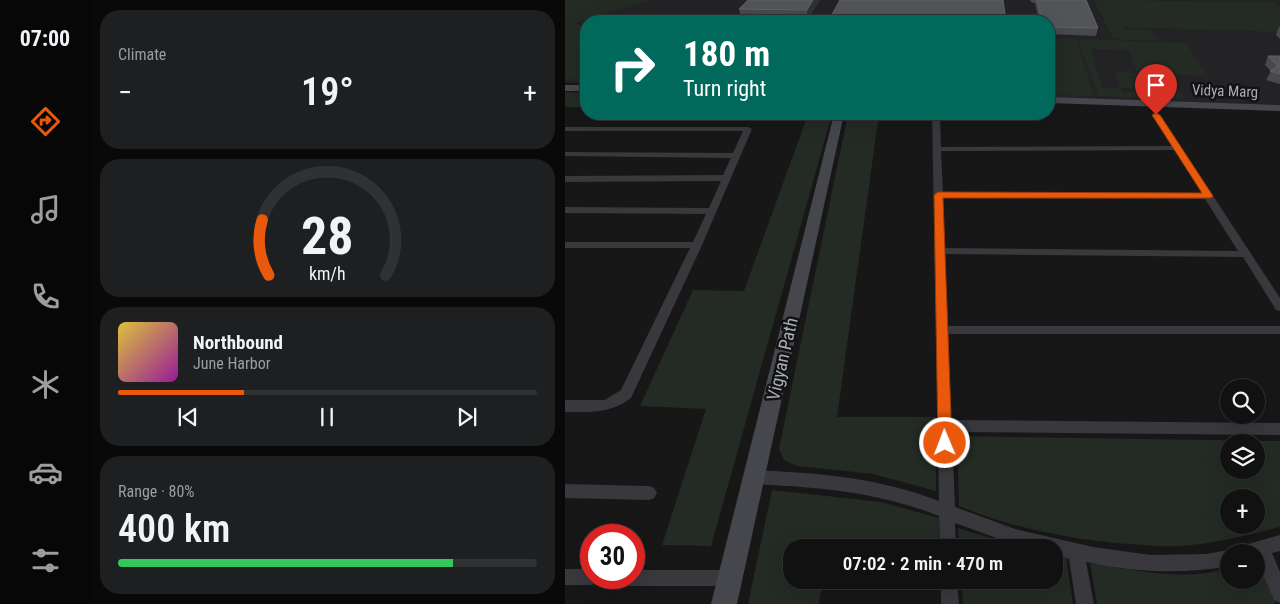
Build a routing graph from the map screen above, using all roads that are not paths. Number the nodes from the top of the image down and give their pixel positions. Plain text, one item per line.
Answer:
1 (565, 84) edge
2 (580, 84) edge
3 (565, 88) edge
4 (580, 88) edge
5 (1055, 100) edge
6 (1055, 104) edge
7 (1280, 108) edge
8 (1280, 112) edge
9 (1156, 115) dead end
10 (838, 120) edge
11 (936, 120) edge
12 (569, 129) edge
13 (565, 138) edge
14 (1178, 148) junction
15 (937, 149) junction
16 (565, 154) edge
17 (736, 156) junction
18 (726, 178) junction
19 (565, 179) edge
20 (938, 195) junction
21 (1208, 196) junction
22 (565, 210) edge
23 (712, 211) junction
24 (565, 245) edge
25 (697, 245) junction
26 (940, 251) junction
27 (1246, 254) junction
28 (1280, 307) edge
29 (942, 330) junction
30 (1280, 330) edge
31 (565, 406) edge
32 (945, 426) junction
33 (1280, 429) edge
34 (754, 477) junction
35 (565, 491) edge
36 (649, 493) dead end
37 (947, 512) junction
38 (948, 539) edge
39 (1280, 543) edge
40 (1265, 547) edge
41 (1076, 551) junction
42 (1220, 560) edge
43 (1265, 569) edge
44 (565, 577) edge
45 (580, 577) edge
46 (645, 578) edge
47 (730, 578) junction
48 (949, 589) edge
49 (1280, 594) edge
50 (724, 604) edge
51 (950, 604) edge
52 (1085, 604) edge

1 - 2 main road
3 - 4 main road
5 - 7 main road, Vidya Marg
6 - 8 main road, Vidya Marg
9 - 14 street
10 - 34 main road, Vigyan Path
11 - 15 street
12 - 13 street
12 - 17 street
14 - 15 street
14 - 21 street
15 - 20 street
16 - 17 street
17 - 18 street
18 - 19 street
18 - 23 street
20 - 21 street
20 - 26 street
21 - 27 street
22 - 23 street
23 - 25 street
24 - 25 street
25 - 31 street
26 - 27 street
26 - 29 street
27 - 28 street
29 - 30 street
29 - 32 street
32 - 33 street
32 - 37 street
34 - 37 street
34 - 47 main road, Vigyan Path
35 - 36 street
37 - 38 street
37 - 41 street
39 - 40 street
41 - 42 street
41 - 52 street
43 - 49 street
44 - 45 street
46 - 47 street
47 - 50 main road, Vigyan Path
48 - 51 street

